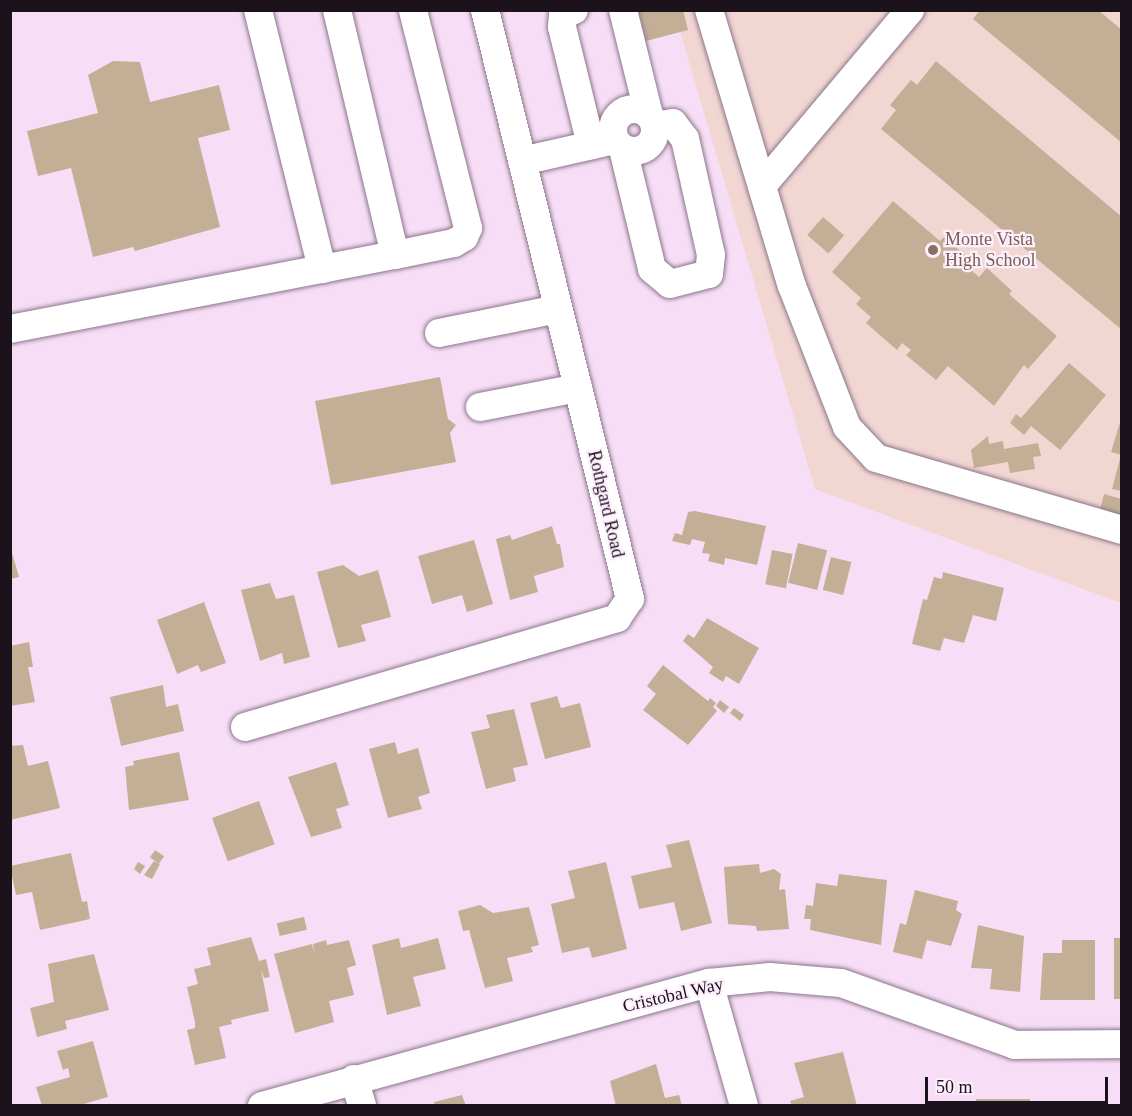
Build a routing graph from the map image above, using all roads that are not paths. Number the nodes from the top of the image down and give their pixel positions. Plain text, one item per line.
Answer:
1 (258, 10) edge
2 (337, 10) edge
3 (413, 10) edge
4 (485, 10) edge
5 (574, 10) edge
6 (623, 10) edge
7 (709, 10) edge
8 (909, 10) edge
9 (652, 121) junction
10 (610, 144) junction
11 (522, 161) junction
12 (762, 186) junction
13 (395, 255) junction
14 (322, 269) junction
15 (558, 309) junction
16 (10, 329) edge
17 (439, 333) dead end
18 (578, 388) junction
19 (480, 406) dead end
20 (1122, 530) edge
21 (245, 727) dead end
22 (709, 983) junction
23 (1122, 1044) edge
24 (354, 1079) junction
25 (262, 1106) edge
26 (362, 1106) edge
27 (744, 1106) edge

1 - 14 street
2 - 13 street
3 - 13 street
4 - 11 street, Rothgard Road
5 - 10 street
6 - 9 street
7 - 12 street
8 - 12 street
9 - 10 street
9 - 10 street
10 - 11 street
11 - 15 street, Rothgard Road
12 - 20 street
13 - 14 street
14 - 16 street
15 - 17 street
15 - 18 street, Rothgard Road
18 - 19 street
18 - 21 street, Rothgard Road
22 - 23 street, Cristobal Way
22 - 24 street, Cristobal Way
22 - 27 street
24 - 25 street, Cristobal Way
24 - 26 street

